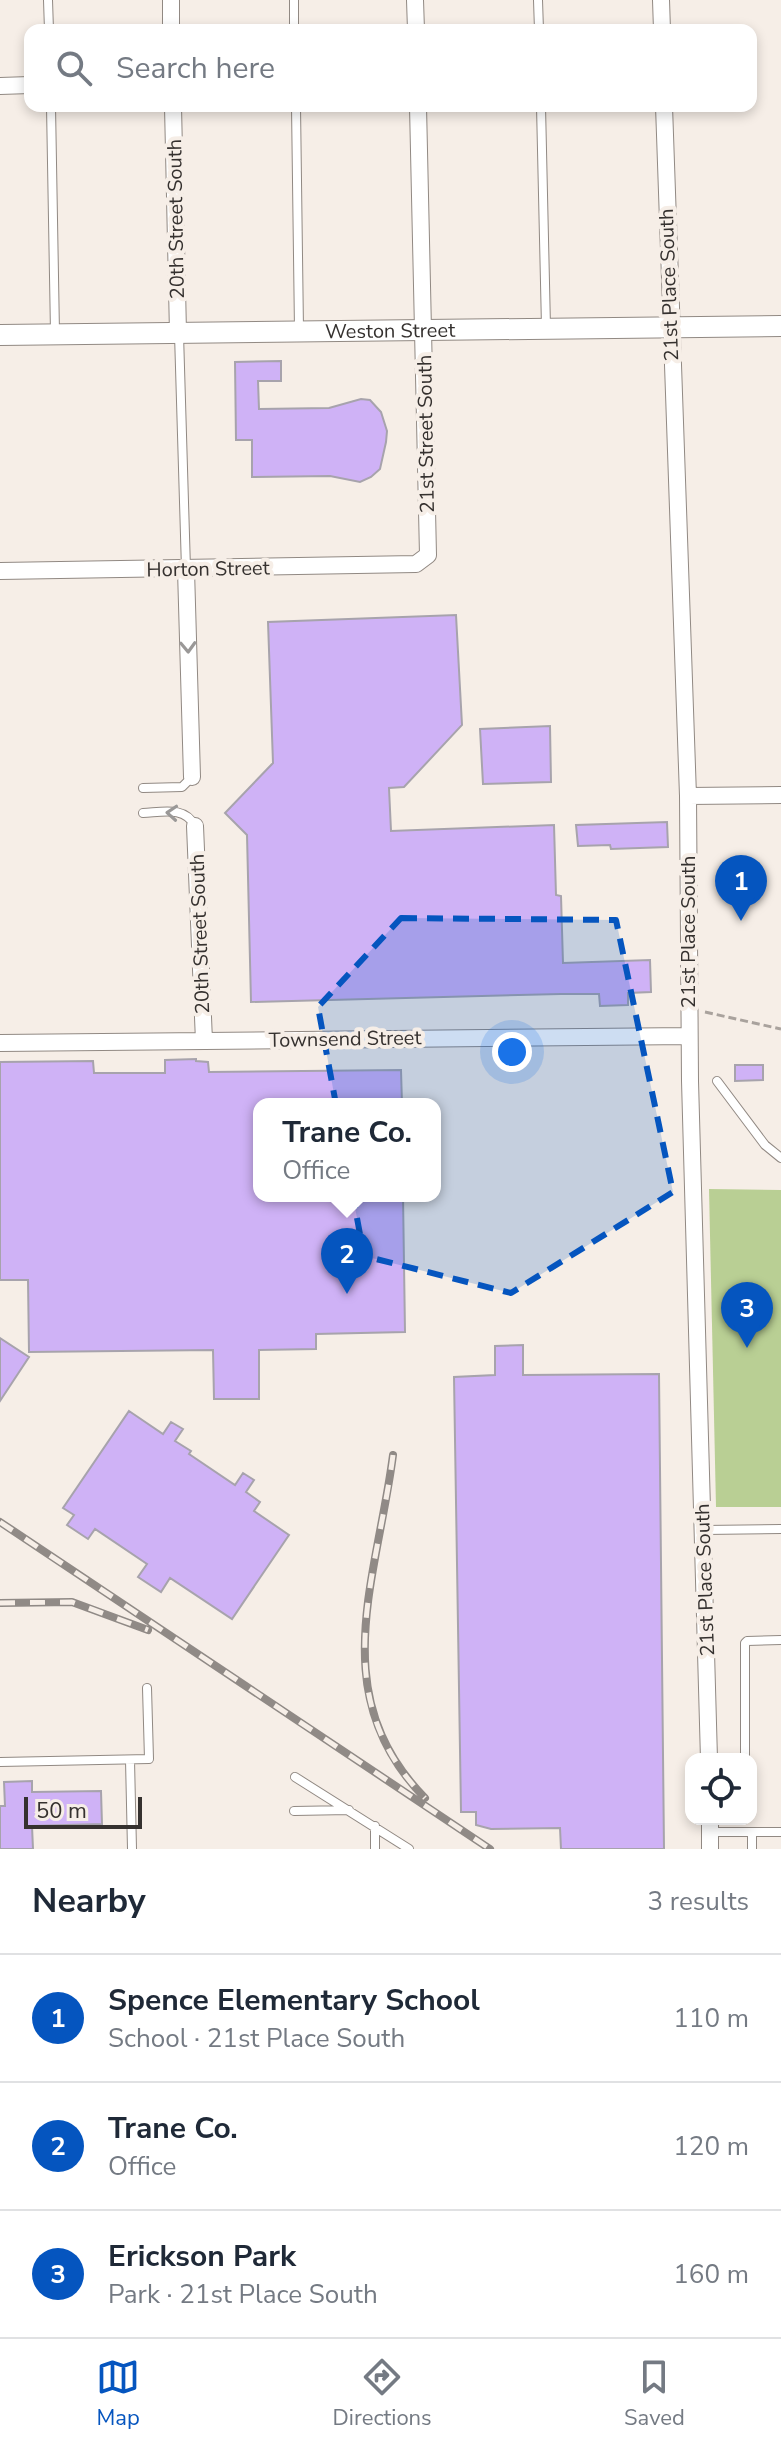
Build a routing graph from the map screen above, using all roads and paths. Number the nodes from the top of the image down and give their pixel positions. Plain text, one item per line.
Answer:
1 (48, 0) edge
2 (171, 0) edge
3 (294, 0) edge
4 (415, 0) edge
5 (538, 0) edge
6 (661, 0) edge
7 (49, 24) edge
8 (171, 24) edge
9 (294, 24) edge
10 (416, 24) edge
11 (539, 24) edge
12 (662, 24) edge
13 (24, 85) edge
14 (0, 86) edge
15 (51, 112) edge
16 (173, 112) edge
17 (296, 112) edge
18 (418, 112) edge
19 (541, 112) edge
20 (664, 112) edge
21 (781, 326) edge
22 (670, 327) junction
23 (546, 328) junction
24 (423, 330) junction
25 (299, 331) junction
26 (178, 333) junction
27 (55, 334) junction
28 (0, 335) edge
29 (416, 564) joint
30 (186, 570) junction
31 (0, 571) edge
32 (192, 777) joint
33 (143, 788) dead end
34 (781, 795) edge
35 (688, 796) junction
36 (143, 813) dead end
37 (195, 826) joint
38 (689, 1012) junction
39 (781, 1029) edge
40 (689, 1036) junction
41 (204, 1041) junction
42 (0, 1043) edge
43 (717, 1081) dead end
44 (781, 1158) edge
45 (781, 1529) edge
46 (704, 1530) junction
47 (781, 1640) edge
48 (147, 1688) dead end
49 (709, 1753) edge
50 (745, 1753) edge
51 (130, 1760) junction
52 (0, 1762) edge
53 (295, 1777) dead end
54 (349, 1810) junction
55 (294, 1811) dead end
56 (747, 1825) edge
57 (375, 1826) junction
58 (749, 1832) junction
59 (781, 1832) edge
60 (710, 1833) edge
61 (132, 1849) edge
62 (375, 1849) edge
63 (409, 1849) edge
64 (752, 1849) edge

1 - 7 lane
2 - 8 street
3 - 9 lane
4 - 10 street
5 - 11 lane
6 - 12 street
13 - 14 street
15 - 27 lane
16 - 26 street, 20th Street South
17 - 25 lane
18 - 24 street, 21st Street South
19 - 23 lane
20 - 22 street, 21st Place South
21 - 22 street, Weston Street
22 - 23 street, Weston Street
22 - 35 street, 21st Place South
23 - 24 street, Weston Street
24 - 25 street, Weston Street
24 - 29 street, 21st Street South
25 - 26 street, Weston Street
26 - 27 street, Weston Street
26 - 30 lane
27 - 28 street, Weston Street
29 - 30 street, Horton Street
30 - 31 street, Horton Street
30 -> 32 street
32 - 33 lane
34 - 35 street
35 - 38 street, 21st Place South
37 -> 36 lane
37 - 41 street, 20th Street South
38 - 39 path
38 - 40 street, 21st Place South
40 - 41 street, Townsend Street
40 - 46 street, 21st Place South
41 - 42 street, Townsend Street
43 - 44 lane
45 - 46 lane
46 - 49 street, 21st Place South
47 - 50 lane
48 - 51 lane
51 - 52 lane
51 - 61 lane
53 - 54 lane
54 - 55 lane
54 - 57 lane
56 - 58 lane
57 - 62 lane
57 - 63 lane
58 - 59 lane
58 - 60 lane
58 - 64 lane

